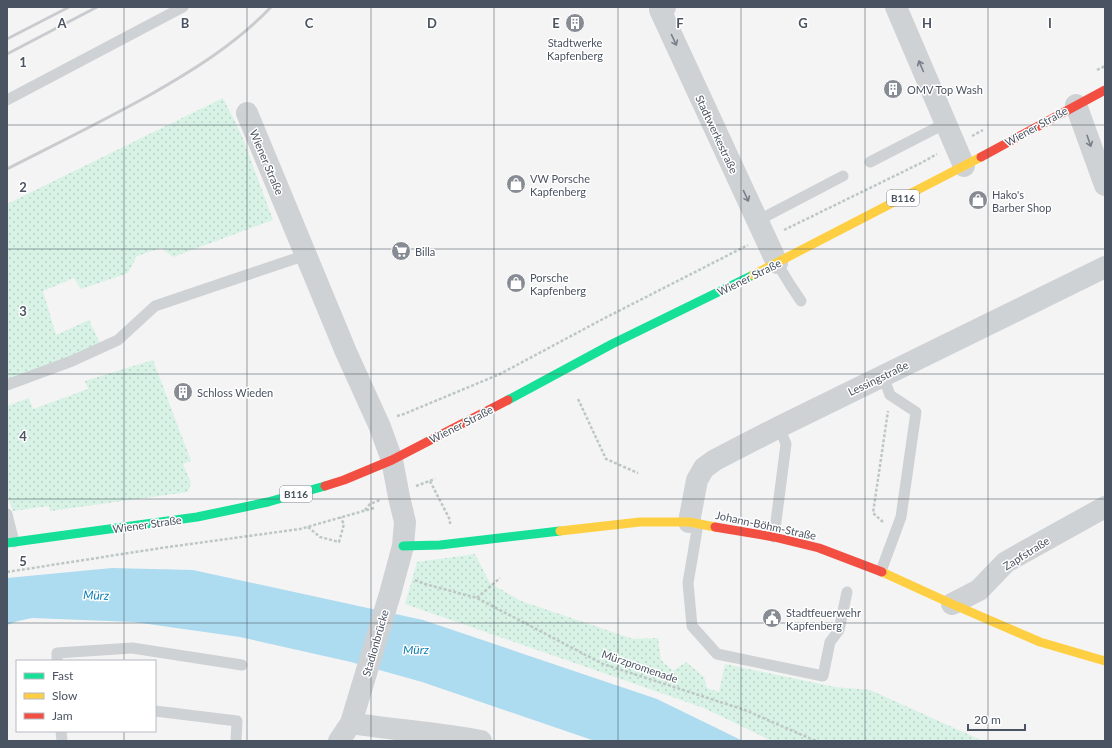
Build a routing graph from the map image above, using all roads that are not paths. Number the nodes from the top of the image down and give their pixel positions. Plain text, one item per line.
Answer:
1 (183, 7) edge
2 (666, 7) edge
3 (896, 7) edge
4 (1105, 90) edge
5 (7, 100) edge
6 (1076, 105) junction
7 (247, 113) dead end
8 (939, 127) junction
9 (870, 162) dead end
10 (964, 166) junction
11 (843, 176) dead end
12 (1105, 186) edge
13 (757, 221) junction
14 (306, 255) junction
15 (777, 263) junction
16 (1105, 267) edge
17 (801, 301) dead end
18 (7, 385) edge
19 (887, 385) junction
20 (779, 427) junction
21 (392, 460) junction
22 (1105, 507) edge
23 (7, 514) edge
24 (694, 523) junction
25 (774, 537) junction
26 (11, 542) edge
27 (402, 546) junction
28 (881, 571) junction
29 (847, 592) dead end
30 (952, 604) junction
31 (57, 660) edge
32 (1105, 661) edge
33 (242, 665) dead end
34 (156, 711) edge
35 (351, 723) junction
36 (236, 741) edge
37 (339, 741) edge
38 (481, 741) edge

1 - 5 lane
2 -> 13 street, Stadtwerkestraße
8 -> 3 street
4 - 6 main road, Wiener Straße / B116
6 - 10 main road, Wiener Straße / B116
6 -> 12 street
7 - 14 street, Wiener Straße
8 - 9 lane
8 - 10 street
10 - 15 main road, Wiener Straße / B116
11 - 13 lane
13 - 15 street, Stadtwerkestraße
14 - 18 lane
14 - 21 street, Wiener Straße
15 - 17 lane
15 - 21 main road, Wiener Straße / B116
16 - 19 street, Lessingstraße
19 - 20 street, Lessingstraße
19 - 28 lane
20 - 24 street, Lessingstraße
20 - 25 lane
21 - 26 main road, Wiener Straße / B116
21 - 27 street, Stadionbrücke
22 - 30 street, Zapfstraße
23 - 26 lane, Wiener Straße
24 - 25 main road, Johann-Böhm-Straße
24 - 27 main road, Johann-Böhm-Straße
24 - 29 lane
25 - 28 main road, Johann-Böhm-Straße
27 - 35 street, Stadionbrücke
28 - 30 main road, Johann-Böhm-Straße
30 - 32 main road, Johann-Böhm-Straße
31 - 33 lane
34 - 36 lane
35 - 37 street, Stadionbrücke
35 - 38 street

